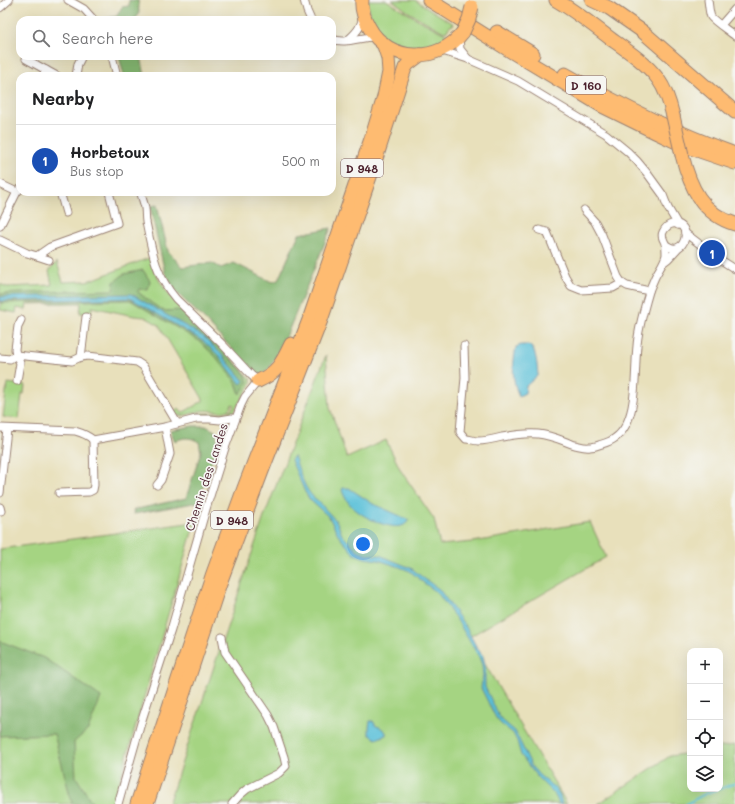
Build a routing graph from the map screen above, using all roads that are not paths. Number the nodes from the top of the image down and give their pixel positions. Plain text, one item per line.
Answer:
1 (9, 0) edge
2 (68, 0) edge
3 (304, 0) edge
4 (362, 0) edge
5 (428, 0) edge
6 (446, 0) edge
7 (556, 0) edge
8 (592, 0) edge
9 (708, 0) edge
10 (474, 2) edge
11 (0, 8) edge
12 (735, 9) edge
13 (363, 15) junction
14 (90, 16) edge
15 (309, 16) edge
16 (721, 25) junction
17 (461, 34) junction
18 (735, 36) edge
19 (336, 40) edge
20 (379, 40) junction
21 (348, 41) junction
22 (439, 50) junction
23 (420, 55) junction
24 (468, 59) junction
25 (29, 60) edge
26 (80, 60) edge
27 (113, 60) edge
28 (44, 72) edge
29 (77, 72) edge
30 (116, 72) edge
31 (735, 112) edge
32 (735, 154) edge
33 (735, 162) edge
34 (0, 184) edge
35 (16, 190) edge
36 (16, 196) edge
37 (61, 196) edge
38 (110, 196) edge
39 (142, 196) edge
40 (668, 208) junction
41 (584, 210) dead end
42 (66, 213) dead end
43 (735, 224) edge
44 (678, 225) junction
45 (0, 226) edge
46 (666, 227) junction
47 (539, 230) dead end
48 (685, 233) junction
49 (0, 240) edge
50 (699, 243) junction
51 (665, 244) junction
52 (680, 246) junction
53 (37, 256) junction
54 (49, 260) dead end
55 (664, 262) junction
56 (735, 269) edge
57 (622, 282) junction
58 (649, 291) junction
59 (318, 294) junction
60 (86, 316) dead end
61 (21, 320) dead end
62 (464, 346) dead end
63 (16, 355) junction
64 (81, 357) junction
65 (0, 358) edge
66 (17, 381) dead end
67 (258, 381) junction
68 (236, 419) junction
69 (220, 420) junction
70 (178, 424) junction
71 (164, 426) junction
72 (4, 428) edge
73 (232, 429) junction
74 (93, 440) junction
75 (156, 485) dead end
76 (0, 493) edge
77 (59, 493) dead end
78 (222, 637) dead end
79 (118, 804) edge
80 (137, 804) edge
81 (147, 804) edge
82 (232, 804) edge

1 - 11 street
2 - 14 street
3 - 15 street
4 - 13 highway
5 - 33 highway, D 160
6 - 32 highway, D 160
7 - 43 highway, bridge
8 - 31 highway
9 - 16 street
10 - 17 highway, bridge
12 - 16 street
13 - 20 highway
13 - 21 street
16 - 18 street
17 - 22 highway
17 - 24 street
19 - 21 street
20 - 21 street
20 - 23 highway
20 - 59 highway, D 948
22 - 23 highway
22 - 24 street
23 - 81 highway, D 948
24 - 40 street
25 - 28 street
26 - 29 street
27 - 30 street
34 - 35 street
36 - 45 street
37 - 42 street
38 - 53 street
39 - 67 street
40 - 44 street
40 - 46 street
41 - 57 street
44 - 46 street
44 - 48 street
46 - 51 street
47 - 57 street
48 - 50 street
48 - 52 street
49 - 53 street
50 - 52 street
50 - 56 street
51 - 52 street
51 - 55 street
52 - 55 street
53 - 54 street
55 - 58 street
57 - 58 street
58 - 62 street
59 - 67 highway
59 - 80 highway, D 948
60 - 64 street
61 - 63 street
63 - 64 street
63 - 65 street
63 - 66 street
64 - 70 street
67 - 68 street, Chemin des Landes
68 - 69 street
68 - 73 street, Chemin des Landes
69 - 70 street
69 - 73 street
70 - 71 street
71 - 74 street
71 - 75 street
72 - 74 street
72 - 76 street
73 - 79 street, Chemin des Landes
74 - 77 street
78 - 82 street

